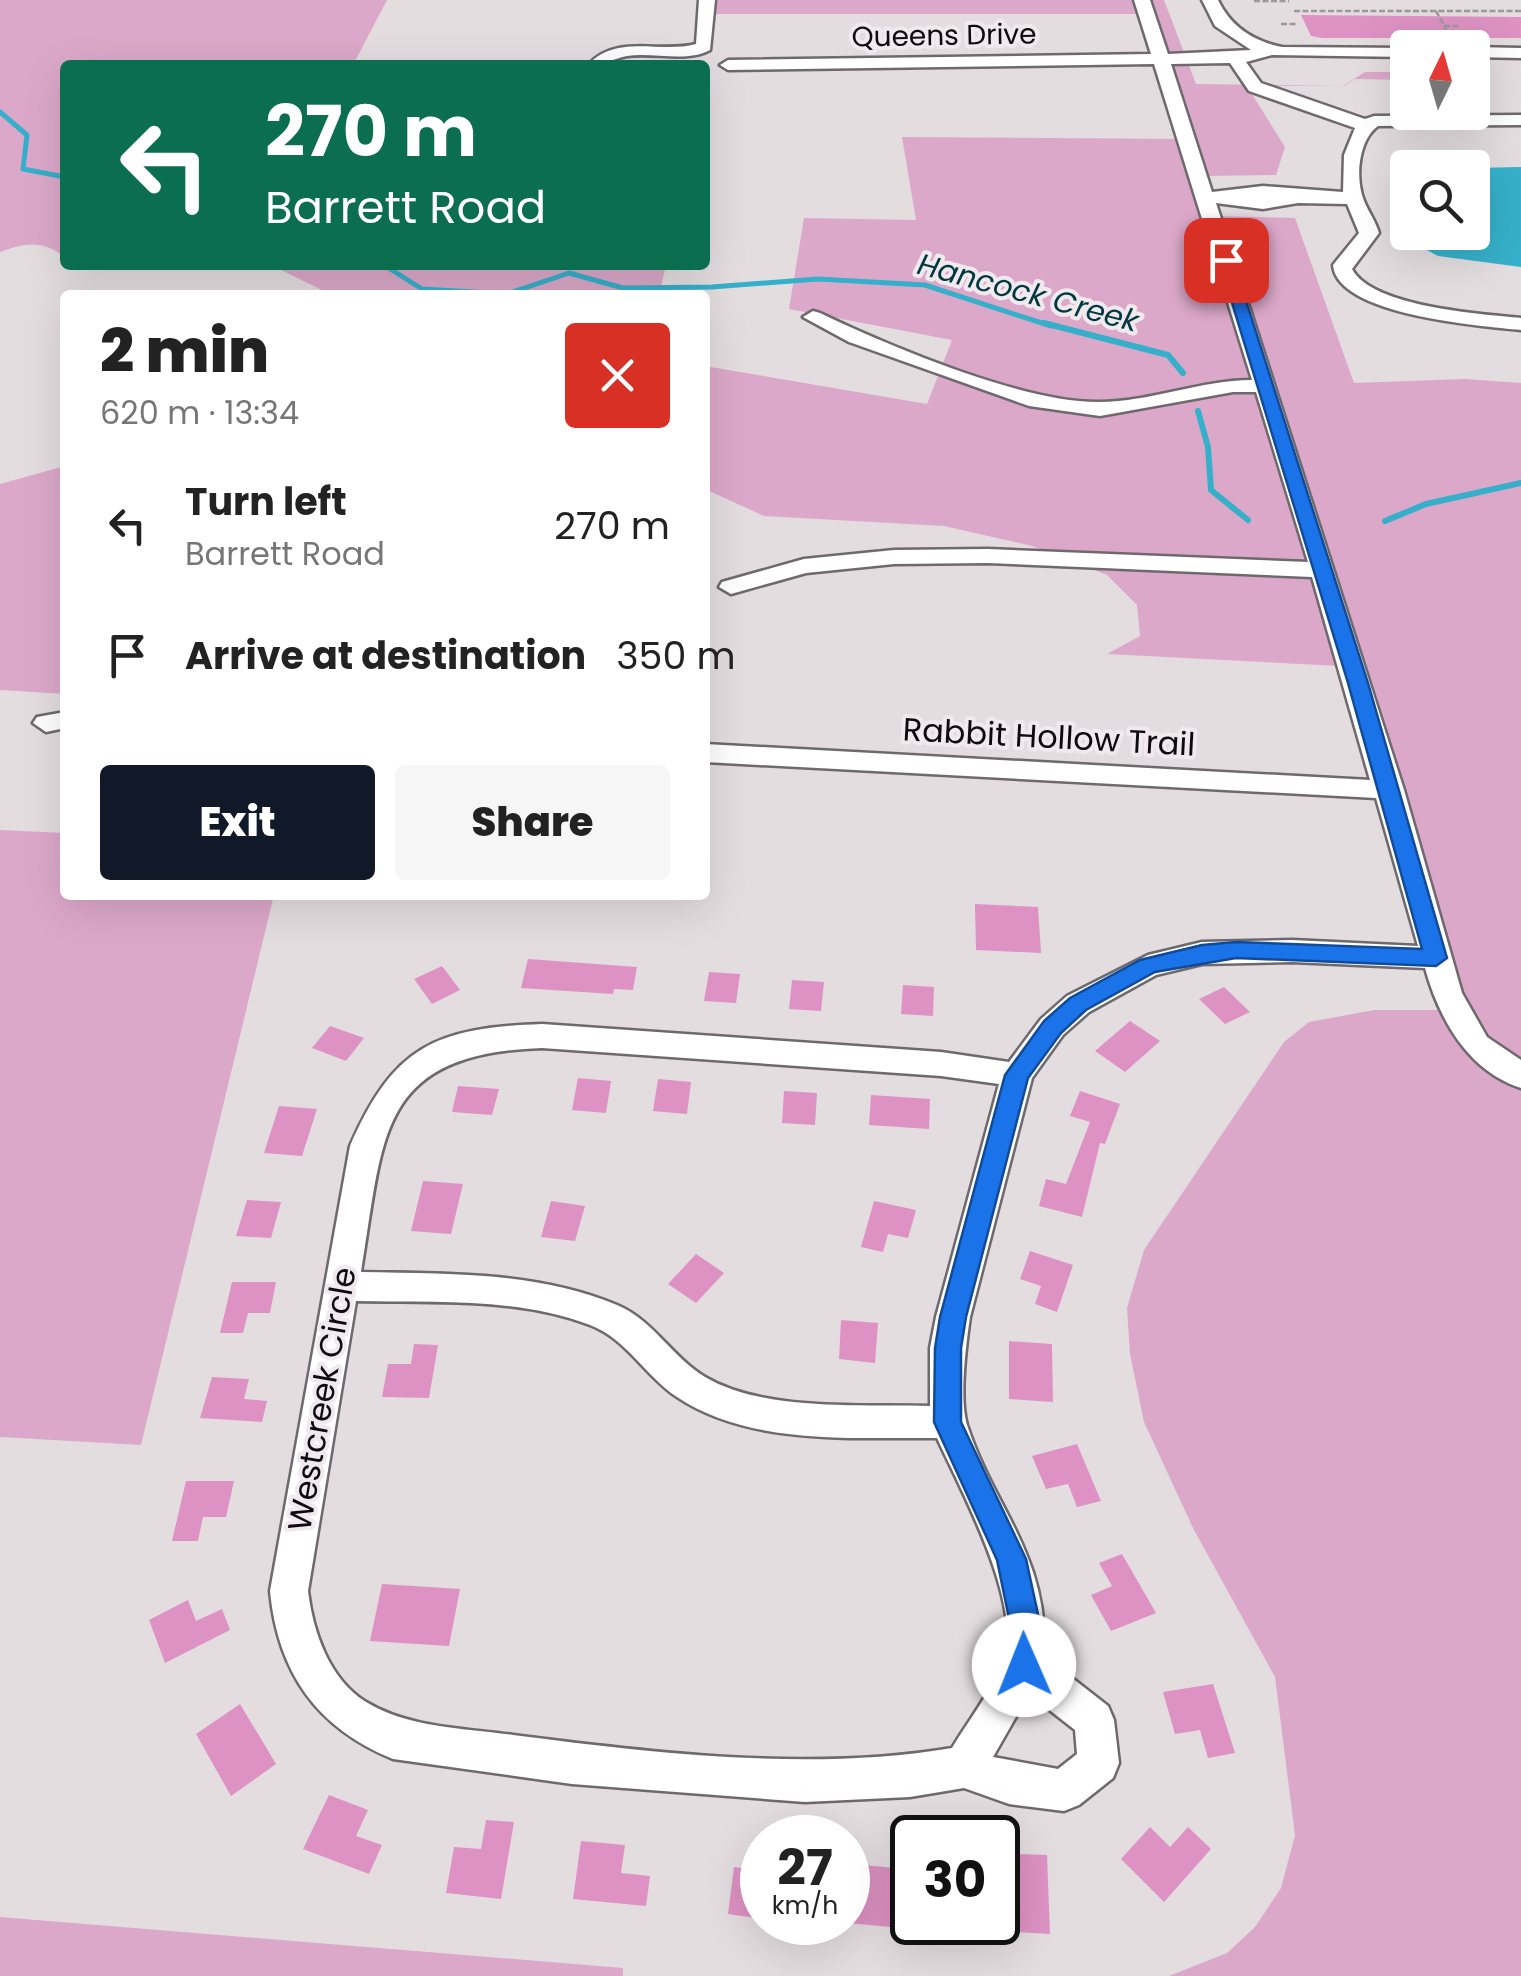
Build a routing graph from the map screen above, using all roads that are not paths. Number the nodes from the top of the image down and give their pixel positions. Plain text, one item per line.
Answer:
1 (707, 0) edge
2 (1142, 0) edge
3 (1213, 5) edge
4 (1240, 33) junction
5 (1271, 50) junction
6 (1390, 52) edge
7 (1490, 52) edge
8 (1521, 52) edge
9 (1236, 58) junction
10 (600, 60) edge
11 (1161, 60) junction
12 (728, 65) dead end
13 (1521, 120) edge
14 (1365, 125) junction
15 (1218, 197) junction
16 (1353, 198) junction
17 (813, 317) dead end
18 (1521, 324) edge
19 (1266, 386) junction
20 (1323, 570) junction
21 (731, 587) dead end
22 (710, 753) edge
23 (1390, 790) junction
24 (1436, 958) junction
25 (1017, 1075) junction
26 (1521, 1076) edge
27 (344, 1286) junction
28 (948, 1422) junction
29 (1024, 1665) junction
30 (964, 1766) junction

1 - 10 street
2 - 11 street
3 - 4 street
3 - 4 street
4 - 5 street
5 - 6 street
5 - 9 street, Queens Drive
7 - 8 street
9 - 11 street, Queens Drive
9 - 14 street
11 - 12 street, Queens Drive
11 - 15 street
13 - 14 street
14 - 16 street
15 - 16 street
15 - 19 street
16 - 18 street
17 - 19 street
19 - 20 street
20 - 21 street
20 - 23 street
22 - 23 street, Rabbit Hollow Trail
23 - 24 street
24 - 25 street
24 - 26 street
25 - 27 street, Westcreek Circle
25 - 28 street
27 - 28 street
27 - 30 street, Westcreek Circle
28 - 29 street
29 - 30 street
29 - 30 street, Westcreek Circle

